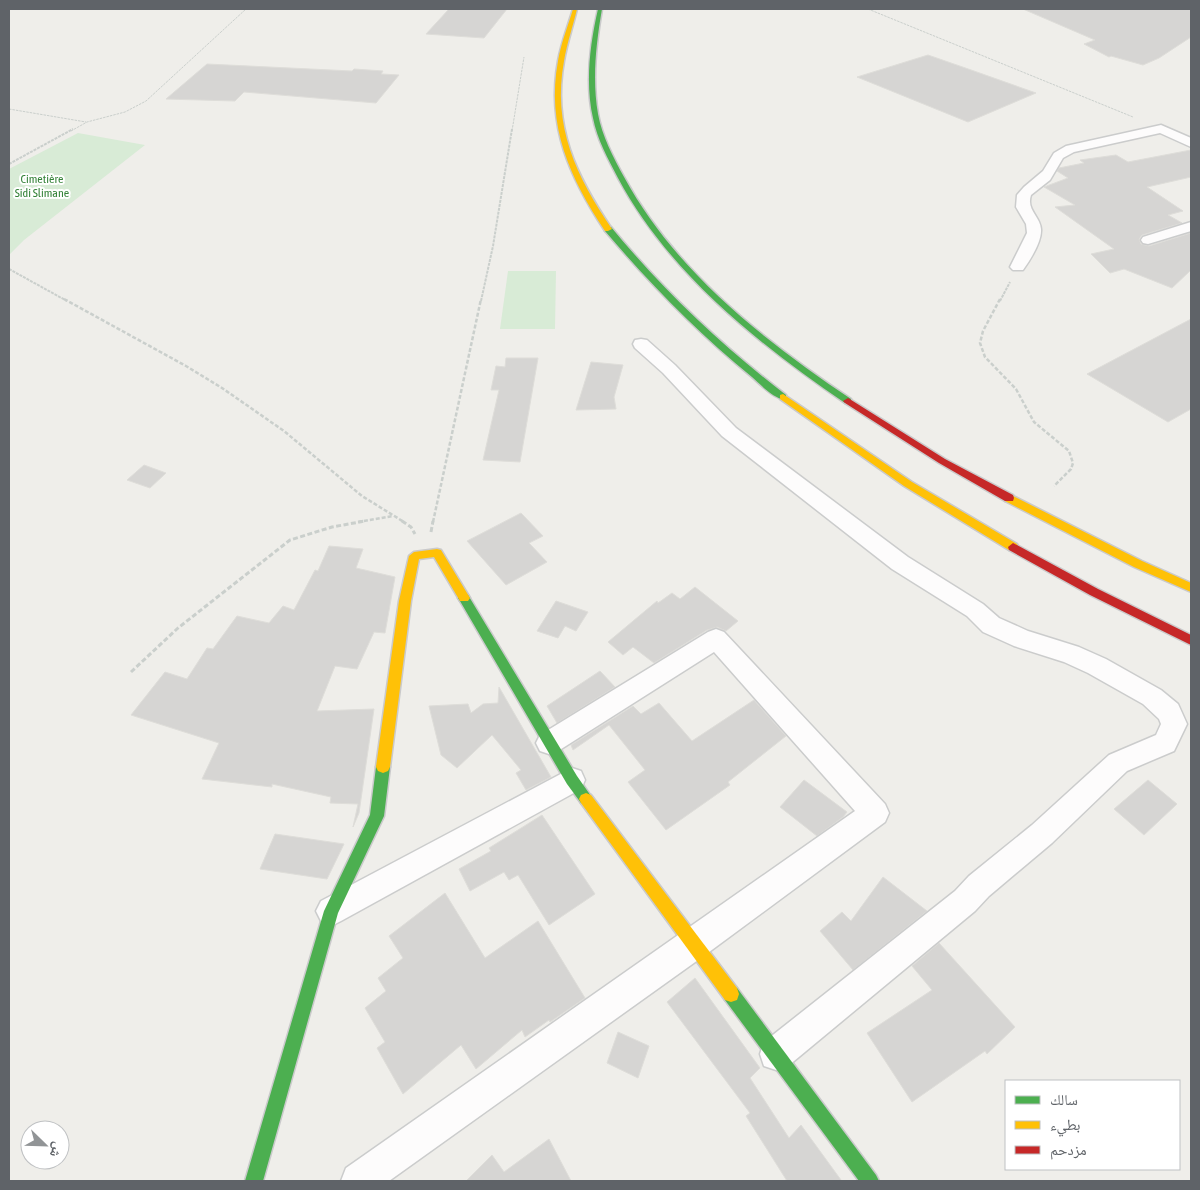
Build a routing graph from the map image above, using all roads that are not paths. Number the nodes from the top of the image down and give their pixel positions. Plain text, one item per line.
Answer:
1 (575, 9) edge
2 (600, 9) edge
3 (1191, 143) edge
4 (1191, 226) edge
5 (1148, 240) dead end
6 (1018, 267) road end
7 (641, 344) dead end
8 (1191, 588) edge
9 (1191, 640) edge
10 (1183, 729) edge
11 (550, 743) junction
12 (572, 780) junction
13 (331, 911) junction
14 (694, 944) junction
15 (776, 1054) junction
16 (858, 1176) edge
17 (254, 1181) edge
18 (359, 1181) edge

1 - 9 main road
2 - 8 main road
3 - 6 street
4 - 5 street
7 - 10 street
10 - 15 street
11 - 12 main road
11 - 13 main road
11 - 14 street
12 - 13 street
12 - 14 main road
13 - 17 main road
14 - 15 main road
14 - 18 street
15 - 16 main road

